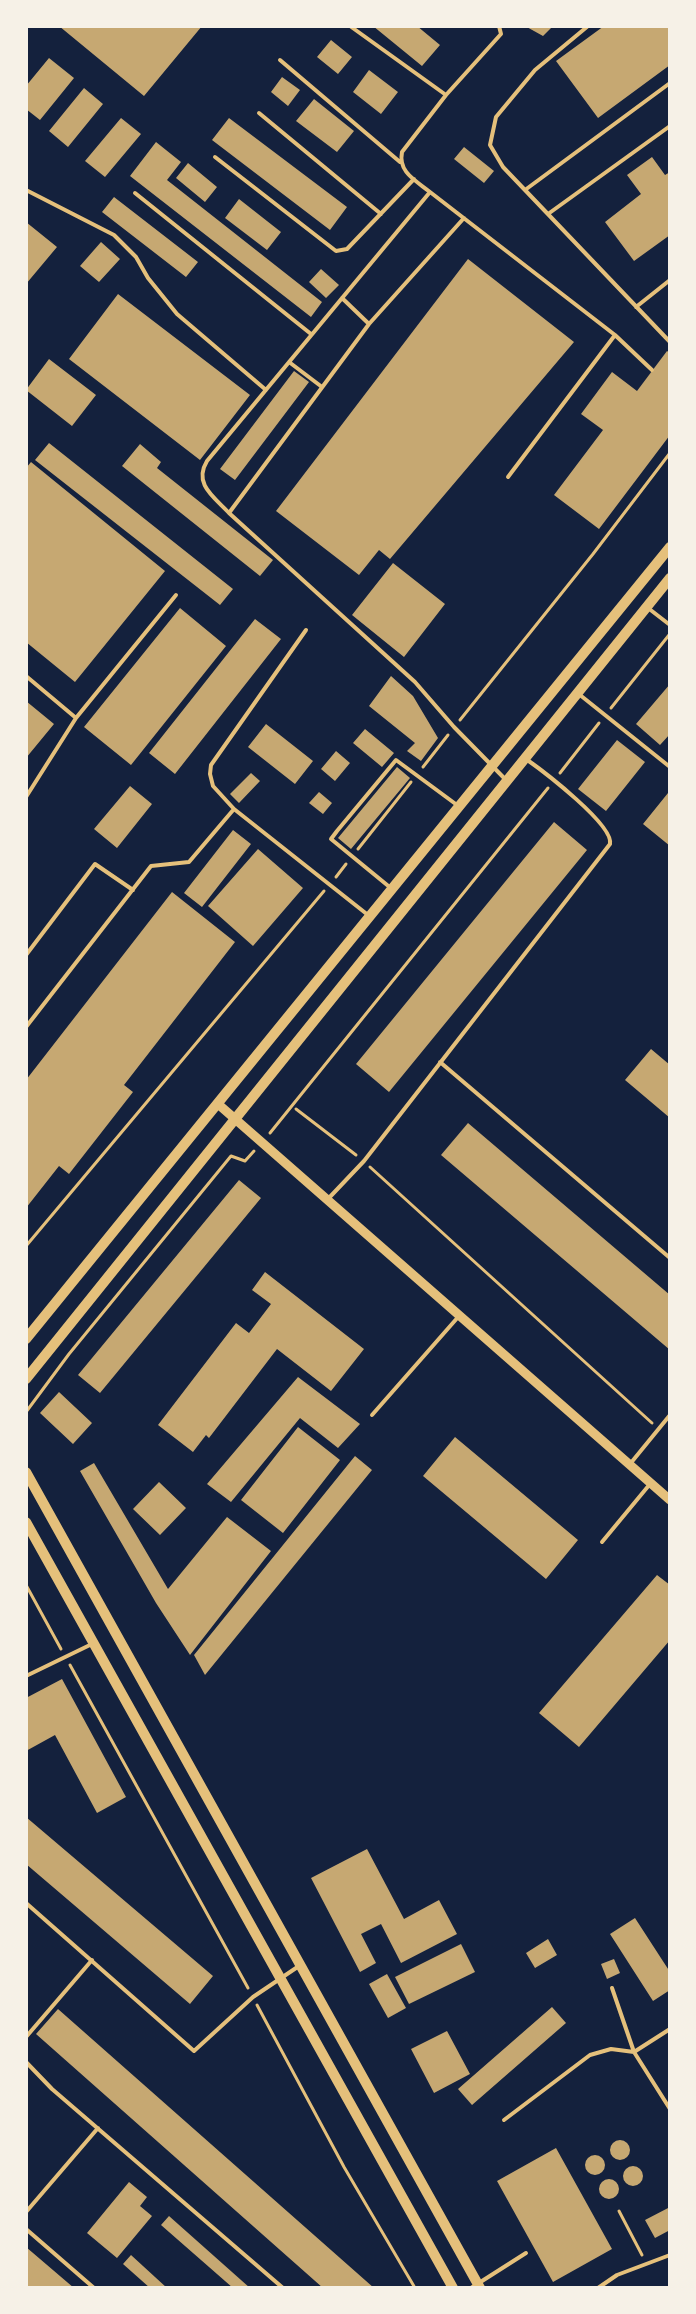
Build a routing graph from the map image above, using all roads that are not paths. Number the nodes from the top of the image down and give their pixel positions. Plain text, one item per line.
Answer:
1 (350, 26) edge
2 (499, 26) edge
3 (588, 26) edge
4 (280, 60) dead end
5 (670, 83) edge
6 (446, 95) junction
7 (259, 113) dead end
8 (670, 126) edge
9 (215, 157) dead end
10 (400, 162) junction
11 (414, 179) junction
12 (26, 190) edge
13 (525, 190) junction
14 (430, 192) junction
15 (136, 193) dead end
16 (381, 214) junction
17 (548, 214) junction
18 (464, 218) junction
19 (670, 280) edge
20 (342, 298) junction
21 (636, 307) junction
22 (369, 324) junction
23 (311, 334) junction
24 (615, 335) junction
25 (670, 342) edge
26 (289, 362) junction
27 (652, 370) dead end
28 (322, 387) junction
29 (266, 390) junction
30 (508, 477) dead end
31 (229, 513) junction
32 (670, 547) edge
33 (670, 578) edge
34 (176, 595) dead end
35 (646, 607) junction
36 (670, 625) edge
37 (306, 630) dead end
38 (26, 676) edge
39 (578, 693) junction
40 (76, 718) junction
41 (526, 759) junction
42 (492, 766) junction
43 (670, 767) edge
44 (507, 782) junction
45 (26, 797) edge
46 (459, 807) junction
47 (234, 809) junction
48 (392, 889) junction
49 (133, 890) junction
50 (370, 916) junction
51 (26, 955) edge
52 (26, 1027) edge
53 (440, 1062) junction
54 (218, 1104) junction
55 (233, 1118) junction
56 (327, 1200) junction
57 (670, 1258) edge
58 (460, 1316) junction
59 (26, 1339) edge
60 (26, 1379) edge
61 (372, 1415) dead end
62 (670, 1415) edge
63 (629, 1464) junction
64 (26, 1472) edge
65 (650, 1483) junction
66 (670, 1500) edge
67 (26, 1522) edge
68 (602, 1542) dead end
69 (94, 1643) junction
70 (26, 1676) edge
71 (26, 1902) edge
72 (92, 1960) junction
73 (300, 1965) junction
74 (280, 1977) junction
75 (612, 1988) dead end
76 (670, 2028) edge
77 (26, 2037) edge
78 (634, 2052) junction
79 (26, 2062) edge
80 (670, 2109) edge
81 (504, 2120) dead end
82 (98, 2128) junction
83 (26, 2212) edge
84 (26, 2229) edge
85 (526, 2253) dead end
86 (670, 2255) edge
87 (476, 2286) edge
88 (94, 2288) edge
89 (283, 2288) edge
90 (453, 2288) edge
91 (598, 2288) edge

1 - 6 lane
2 - 6 lane
3 - 13 lane
4 - 10 lane
5 - 13 lane
6 - 10 lane
7 - 16 lane
8 - 17 lane
9 - 16 lane
10 - 11 lane
11 - 14 lane
11 - 16 lane
12 - 29 lane
13 - 17 lane
14 - 18 lane
14 - 20 lane
15 - 23 lane
17 - 21 lane
18 - 22 lane
18 - 24 lane
19 - 21 lane
20 - 22 lane
20 - 23 lane
21 - 25 lane
22 - 28 lane
23 - 26 lane
24 - 27 lane
24 - 30 lane
26 - 28 lane
26 - 29 lane
28 - 31 lane
29 - 31 lane
31 - 42 lane
32 - 42 main road
33 - 35 main road
34 - 40 lane
35 - 36 lane
35 - 39 main road
37 - 47 lane
38 - 40 lane
39 - 41 main road
39 - 43 lane
40 - 45 lane
41 - 44 main road
41 - 53 lane
42 - 44 lane
42 - 46 main road
44 - 55 main road
46 - 48 main road
46 - 48 lane
47 - 49 lane
47 - 50 lane
48 - 50 main road
49 - 51 lane
49 - 52 lane
50 - 54 main road
53 - 56 lane
53 - 57 lane
54 - 55 street
54 - 59 main road
55 - 56 street
55 - 60 main road
56 - 58 street
58 - 61 lane
58 - 63 street
62 - 63 lane
63 - 65 street
64 - 73 main road
65 - 66 street
65 - 68 lane
67 - 69 main road
69 - 70 lane
69 - 74 main road
71 - 72 lane
72 - 74 lane
72 - 77 lane
73 - 74 lane
73 - 87 main road
74 - 90 main road
75 - 78 lane
76 - 78 lane
78 - 80 lane
78 - 81 lane
79 - 82 lane
82 - 83 lane
82 - 89 lane
84 - 88 lane
85 - 87 lane
86 - 91 lane

